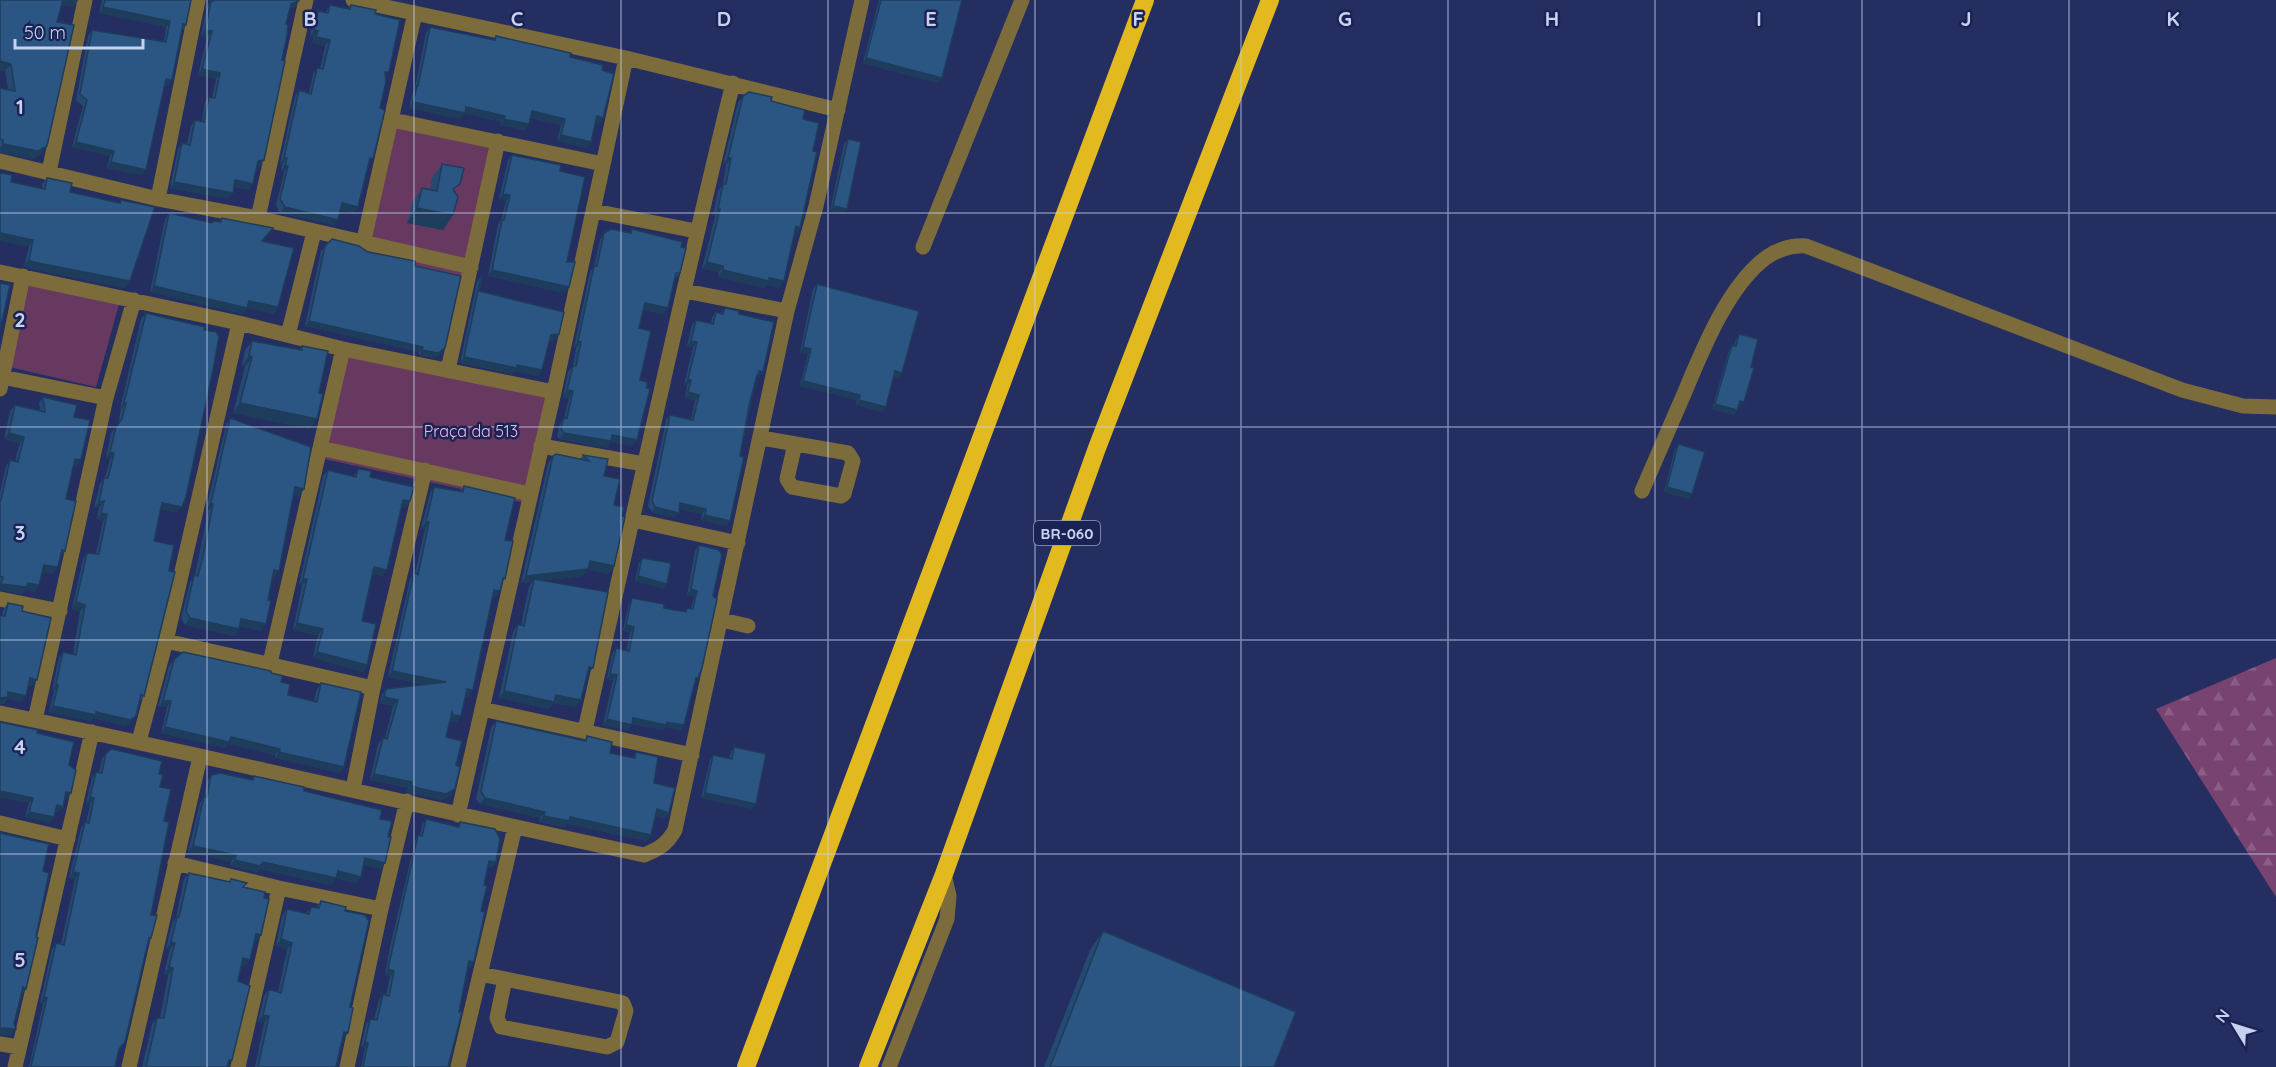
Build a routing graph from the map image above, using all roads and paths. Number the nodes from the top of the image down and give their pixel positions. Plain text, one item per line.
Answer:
1 (85, 0) edge
2 (198, 0) edge
3 (306, 0) edge
4 (352, 0) edge
5 (862, 0) edge
6 (1022, 0) edge
7 (1145, 0) edge
8 (1270, 0) edge
9 (415, 13) junction
10 (626, 58) junction
11 (733, 83) junction
12 (838, 110) junction
13 (392, 120) junction
14 (498, 141) junction
15 (0, 161) edge
16 (603, 164) junction
17 (49, 172) junction
18 (158, 199) junction
19 (594, 211) junction
20 (258, 218) junction
21 (696, 231) junction
22 (314, 232) junction
23 (363, 244) junction
24 (923, 247) dead end
25 (471, 267) junction
26 (0, 272) edge
27 (23, 276) junction
28 (685, 291) junction
29 (134, 300) junction
30 (787, 311) junction
31 (239, 323) junction
32 (288, 335) junction
33 (343, 349) junction
34 (448, 370) junction
35 (1, 383) edge
36 (554, 392) junction
37 (106, 398) junction
38 (2276, 407) edge
39 (760, 438) junction
40 (795, 444) junction
41 (541, 446) junction
42 (320, 448) junction
43 (644, 464) junction
44 (425, 470) junction
45 (1642, 491) dead end
46 (530, 494) junction
47 (633, 520) junction
48 (738, 543) junction
49 (0, 599) edge
50 (60, 611) junction
51 (722, 620) junction
52 (748, 626) dead end
53 (166, 641) junction
54 (270, 663) junction
55 (373, 687) junction
56 (482, 710) junction
57 (0, 713) edge
58 (35, 720) junction
59 (585, 730) junction
60 (92, 732) junction
61 (139, 741) junction
62 (692, 755) junction
63 (200, 757) junction
64 (353, 789) junction
65 (407, 801) junction
66 (458, 815) junction
67 (0, 824) edge
68 (515, 827) junction
69 (68, 839) junction
70 (176, 863) junction
71 (944, 874) junction
72 (279, 888) junction
73 (381, 909) junction
74 (480, 974) junction
75 (505, 979) junction
76 (0, 1044) edge
77 (19, 1047) junction
78 (15, 1067) edge
79 (129, 1067) edge
80 (238, 1067) edge
81 (347, 1067) edge
82 (458, 1067) edge
83 (746, 1067) edge
84 (868, 1067) edge
85 (889, 1067) edge

1 - 17 street
2 - 18 street
3 - 20 street
4 - 9 street
5 - 12 street
6 - 24 street
7 - 83 highway
8 - 71 highway, BR-060
9 - 10 street
9 - 13 street
10 - 11 street
10 - 16 street
11 - 12 street
11 - 21 street
12 - 30 street
13 - 14 street
13 - 23 street
14 - 16 street
14 - 25 street
15 - 17 street
16 - 19 street
17 - 18 street
18 - 20 street
19 - 21 street
19 - 36 street
20 - 22 street
21 - 28 street
22 - 23 street
22 - 32 street
23 - 25 street
25 - 34 street
26 - 27 street
27 - 29 street
27 - 35 street
28 - 30 street
28 - 43 street
29 - 31 street
29 - 37 street
30 - 39 street
31 - 32 street
31 - 53 street
32 - 33 street
33 - 34 street
33 - 42 street
34 - 36 street
35 - 37 street
36 - 41 street
37 - 50 street
38 - 45 street
39 - 40 street
39 - 48 street
40 - 40 street
41 - 43 street
41 - 46 street
42 - 44 street
42 - 54 street
43 - 47 street
44 - 46 street
44 - 55 street
46 - 56 street
47 - 48 street
47 - 59 street
48 - 51 street
49 - 50 street
50 - 58 street
51 - 52 street
51 - 62 street
53 - 54 street
53 - 61 street
54 - 55 street
55 - 64 street
56 - 59 street
56 - 66 street
57 - 58 street
58 - 60 street
59 - 62 street
60 - 61 street
60 - 69 street
61 - 63 street
62 - 68 street
63 - 64 street
63 - 70 street
64 - 65 street
65 - 66 street
65 - 73 street
66 - 68 street
67 - 69 street
68 - 74 street
69 - 77 street
70 - 72 street
70 - 79 street
71 - 84 highway, BR-060
71 - 85 street
72 - 73 street
72 - 80 street
73 - 81 street
74 - 75 street
74 - 82 street
75 - 75 street
76 - 77 street
77 - 78 street

